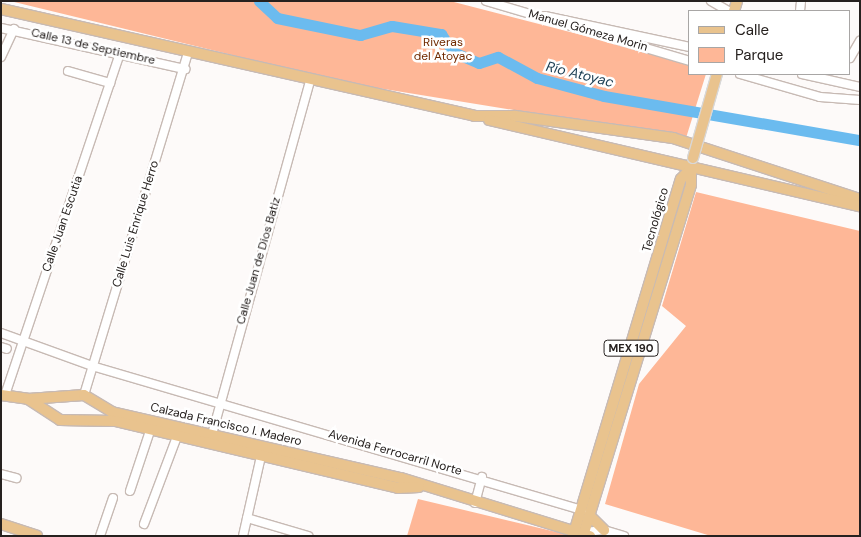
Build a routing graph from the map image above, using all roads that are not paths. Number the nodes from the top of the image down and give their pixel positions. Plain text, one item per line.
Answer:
1 (486, 1) edge
2 (716, 3) edge
3 (1, 9) edge
4 (726, 10) edge
5 (528, 14) junction
6 (1, 28) edge
7 (14, 29) junction
8 (860, 41) edge
9 (688, 47) edge
10 (188, 53) junction
11 (120, 54) junction
12 (851, 56) edge
13 (1, 57) edge
14 (688, 59) edge
15 (184, 69) junction
16 (68, 71) dead end
17 (717, 75) edge
18 (743, 75) edge
19 (807, 75) edge
20 (840, 75) edge
21 (310, 81) junction
22 (836, 81) junction
23 (110, 83) junction
24 (858, 84) edge
25 (860, 100) edge
26 (474, 116) junction
27 (690, 169) junction
28 (860, 199) edge
29 (860, 206) edge
30 (653, 272) junction
31 (664, 275) junction
32 (1, 333) edge
33 (24, 342) junction
34 (92, 366) junction
35 (3, 395) edge
36 (84, 395) junction
37 (28, 399) junction
38 (220, 404) junction
39 (105, 408) junction
40 (618, 408) junction
41 (102, 419) junction
42 (152, 428) junction
43 (178, 434) junction
44 (211, 438) junction
45 (262, 449) junction
46 (1, 474) edge
47 (482, 477) junction
48 (16, 478) dead end
49 (130, 491) dead end
50 (113, 498) dead end
51 (475, 503) junction
52 (586, 513) junction
53 (247, 518) junction
54 (1, 524) edge
55 (144, 524) dead end
56 (311, 526) dead end
57 (604, 530) junction
58 (582, 534) edge
59 (33, 535) edge
60 (308, 535) edge
61 (100, 536) edge
62 (243, 536) edge
63 (624, 536) edge

1 - 5 street, Manuel Gómeza Morin
2 - 4 street
3 - 10 main road
5 - 9 street
5 - 14 street, Manuel Gómeza Morin
6 - 7 street, Calle 13 de Septiembre
7 - 11 street, Calle 13 de Septiembre
7 - 13 street
8 - 12 street
10 - 15 street, Calle Luis Enrique Herro
10 - 21 main road
11 - 15 street, Calle 13 de Septiembre
11 - 23 street, Calle Juan Escutia
15 - 34 street, Calle Luis Enrique Herro
16 - 23 street
17 - 27 main road, MEX 190, bridge
18 - 25 street
19 - 22 street
20 - 22 street
21 - 26 main road
21 - 38 street, Calle Juan de Dios Batiz
22 - 24 street
23 - 33 street, Calle Juan Escutia
26 - 27 main road
26 - 28 main road
27 - 29 main road
27 - 30 main road, Tecnológico / MEX 190
27 - 31 main road, Tecnológico / MEX 190
30 - 31 main road
30 - 40 main road, Tecnológico / MEX 190
31 - 40 main road, Tecnológico / MEX 190
32 - 33 street, Avenida Ferrocarril Norte
33 - 34 street, Avenida Ferrocarril Norte
33 - 35 street, Calle Juan Escutia
34 - 36 street, Calle Luis Enrique Herro
34 - 38 street, Avenida Ferrocarril Norte
35 - 37 main road, Calzada Francisco I. Madero
36 - 37 main road, Calzada Francisco I. Madero
36 - 39 main road, Calzada Francisco I. Madero
37 - 41 main road, Calzada Francisco I. Madero
38 - 44 street, Calle Juan de Dios Batiz
38 - 47 street, Avenida Ferrocarril Norte
39 - 41 main road
39 - 44 main road, Calzada Francisco I. Madero
40 - 52 main road, Tecnológico / MEX 190
41 - 42 main road, Calzada Francisco I. Madero
42 - 43 main road, Calzada Francisco I. Madero
42 - 49 street
43 - 44 main road, Calzada Francisco I. Madero
43 - 55 street
44 - 45 main road, Calzada Francisco I. Madero
45 - 51 main road, Calzada Francisco I. Madero
45 - 53 street
46 - 48 street
47 - 51 street
47 - 52 street, Avenida Ferrocarril Norte
50 - 61 street
51 - 58 main road, Calzada Francisco I. Madero
52 - 57 main road
52 - 58 main road, Tecnológico / MEX 190
53 - 60 street
53 - 62 street
54 - 59 main road
56 - 60 street
57 - 58 street
57 - 63 street

